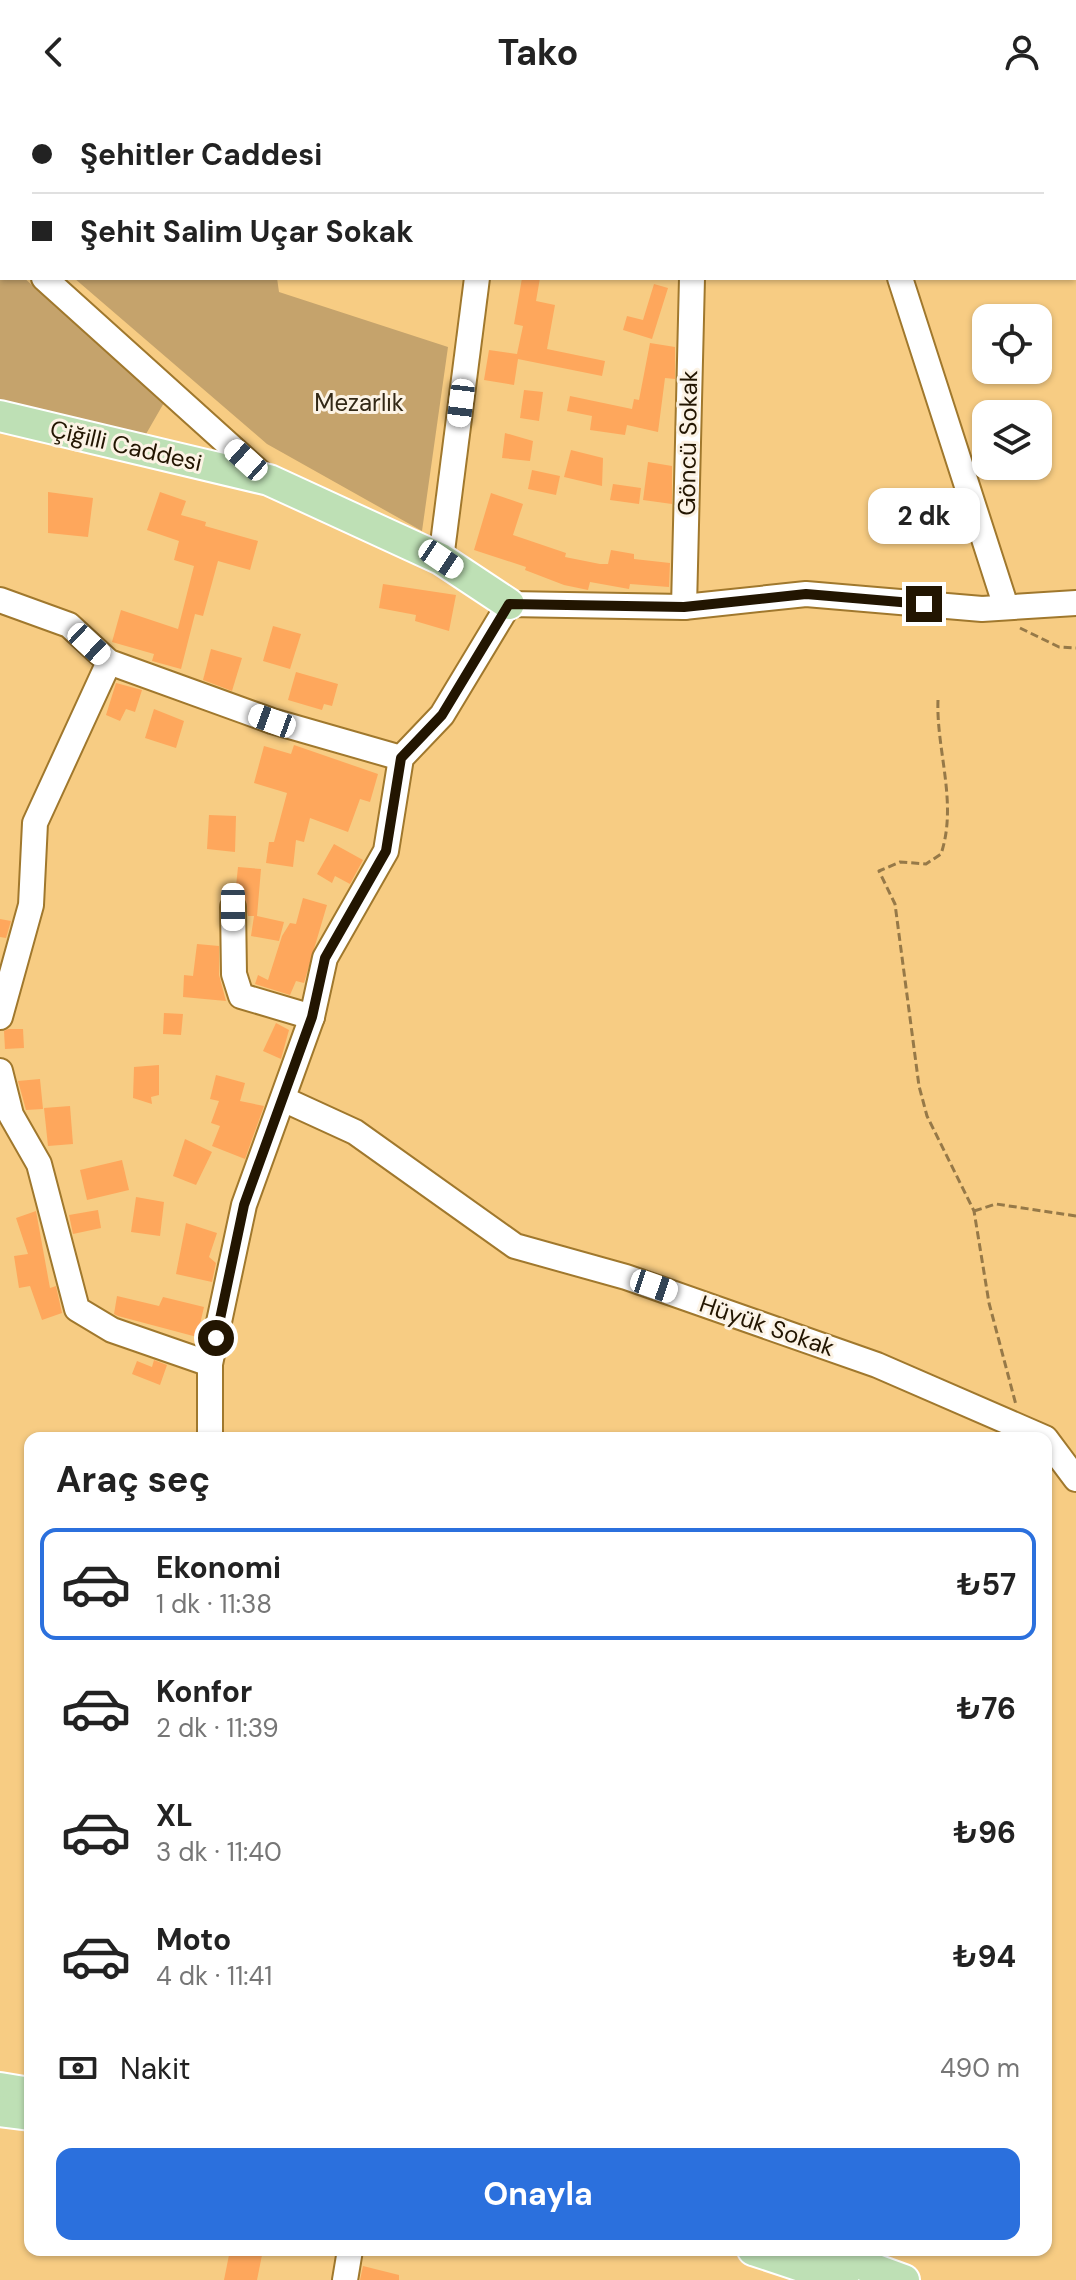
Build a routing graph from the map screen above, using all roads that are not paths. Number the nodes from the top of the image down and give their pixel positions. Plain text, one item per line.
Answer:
1 (46, 280) edge
2 (477, 280) edge
3 (692, 280) edge
4 (901, 280) edge
5 (0, 416) edge
6 (269, 480) junction
7 (441, 559) junction
8 (0, 600) edge
9 (1076, 603) edge
10 (509, 604) junction
11 (684, 607) junction
12 (994, 608) junction
13 (109, 662) junction
14 (401, 758) junction
15 (233, 907) dead end
16 (0, 1017) edge
17 (312, 1017) junction
18 (0, 1071) edge
19 (283, 1099) junction
20 (210, 1364) junction
21 (210, 1432) edge
22 (1034, 1432) edge
23 (1052, 1446) edge
24 (1076, 1479) edge
25 (0, 2088) edge
26 (24, 2092) edge
27 (0, 2111) edge
28 (24, 2114) edge
29 (349, 2256) edge
30 (771, 2256) edge
31 (838, 2256) edge
32 (345, 2280) edge
33 (843, 2280) edge
34 (904, 2280) edge

1 - 6 street
2 - 7 street
3 - 11 street, Göncü Sokak
4 - 12 street
5 - 6 main road, Çiğilli Caddesi
6 - 7 main road, Çiğilli Caddesi
7 - 10 main road, Çiğilli Caddesi
8 - 13 street
9 - 12 street
10 - 11 street
10 - 14 street
11 - 12 street
13 - 14 street
13 - 16 street
14 - 17 street
15 - 17 street
17 - 19 street
18 - 20 street
19 - 20 street
19 - 22 street, Hüyük Sokak
20 - 21 street
23 - 24 street, Hüyük Sokak
25 - 26 main road
27 - 28 main road
29 - 32 street
30 - 33 main road
31 - 34 main road

